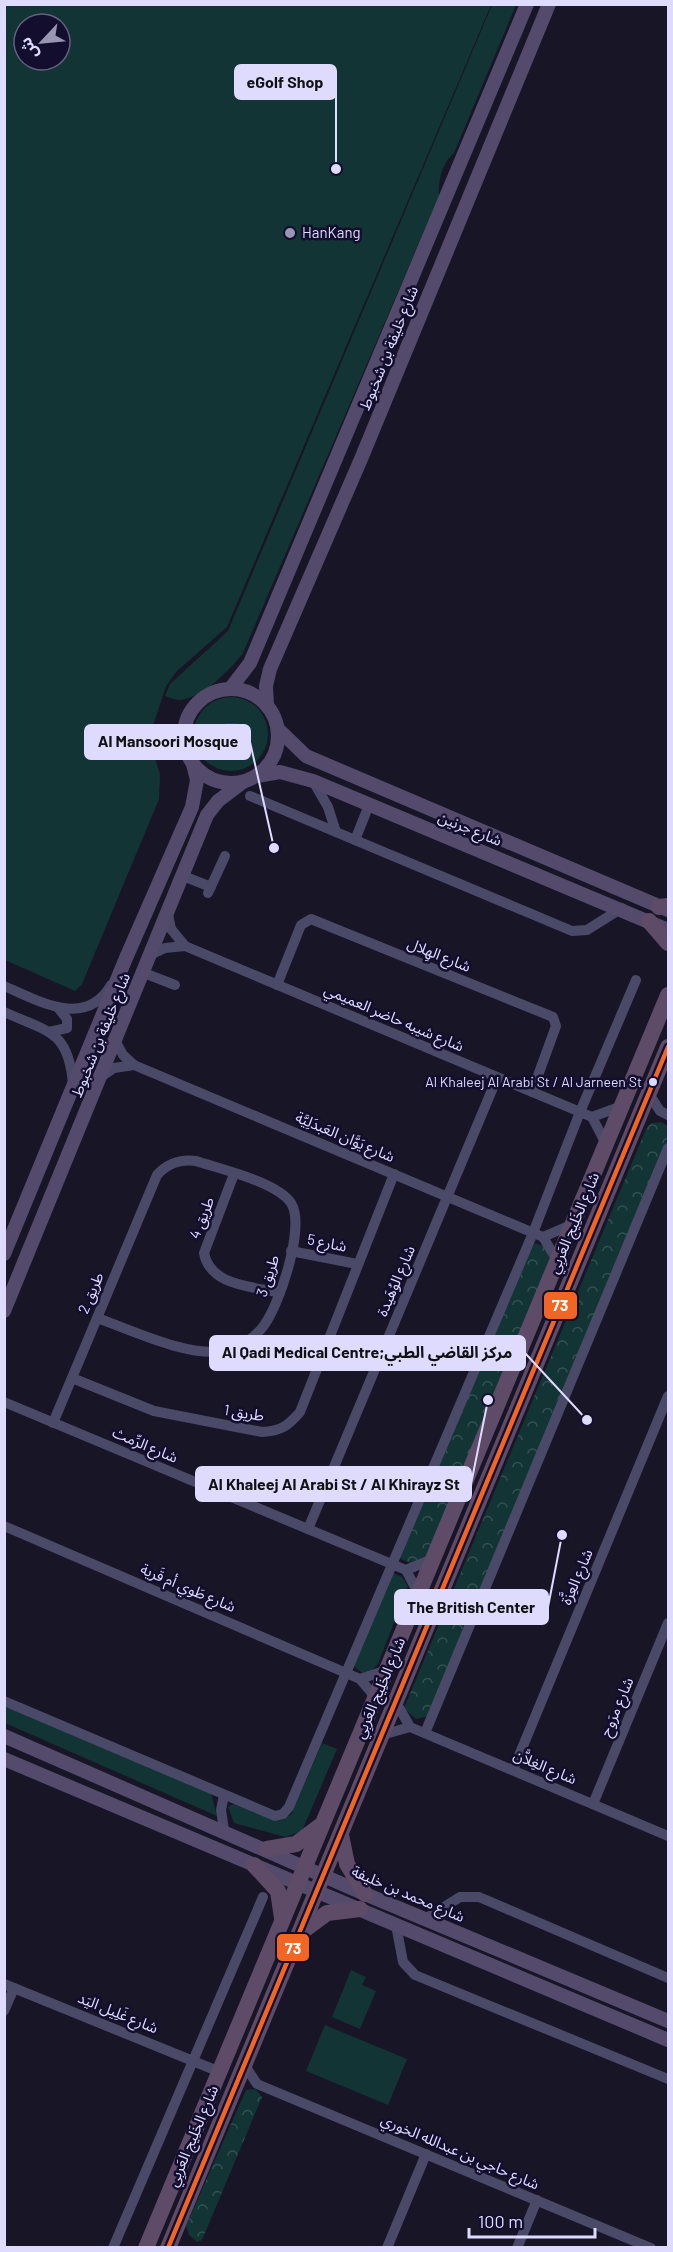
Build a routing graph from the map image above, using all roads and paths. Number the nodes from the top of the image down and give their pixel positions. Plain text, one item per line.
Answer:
1 (526, 4) edge
2 (549, 4) edge
3 (230, 689) junction
4 (267, 705) junction
5 (278, 729) junction
6 (193, 764) junction
7 (257, 776) junction
8 (313, 781) junction
9 (243, 782) junction
10 (250, 796) dead end
11 (369, 805) junction
12 (328, 807) junction
13 (316, 823) junction
14 (336, 832) junction
15 (355, 840) junction
16 (225, 856) dead end
17 (183, 876) junction
18 (666, 907) edge
19 (622, 909) junction
20 (168, 914) junction
21 (649, 921) junction
22 (669, 930) edge
23 (669, 943) edge
24 (185, 946) junction
25 (152, 954) junction
26 (126, 958) junction
27 (144, 973) junction
28 (636, 980) dead end
29 (175, 985) dead end
30 (276, 985) junction
31 (4, 986) edge
32 (669, 995) edge
33 (59, 1009) junction
34 (4, 1012) edge
35 (49, 1032) junction
36 (116, 1042) junction
37 (669, 1047) edge
38 (134, 1065) junction
39 (101, 1077) junction
40 (497, 1078) junction
41 (74, 1087) junction
42 (532, 1092) junction
43 (649, 1094) junction
44 (623, 1105) junction
45 (580, 1112) junction
46 (664, 1113) edge
47 (592, 1117) junction
48 (639, 1119) junction
49 (607, 1145) junction
50 (669, 1148) edge
51 (234, 1174) junction
52 (394, 1174) junction
53 (157, 1175) joint
54 (448, 1197) junction
55 (573, 1224) junction
56 (538, 1235) junction
57 (291, 1251) junction
58 (4, 1254) edge
59 (558, 1262) junction
60 (357, 1264) junction
61 (280, 1293) junction
62 (4, 1311) edge
63 (97, 1318) junction
64 (72, 1378) junction
65 (669, 1396) edge
66 (4, 1402) edge
67 (53, 1423) junction
68 (4, 1526) edge
69 (308, 1529) junction
70 (434, 1558) junction
71 (391, 1564) junction
72 (406, 1570) junction
73 (419, 1595) junction
74 (669, 1623) edge
75 (387, 1670) junction
76 (345, 1672) junction
77 (360, 1679) junction
78 (376, 1698) junction
79 (4, 1701) edge
80 (396, 1702) junction
81 (410, 1727) junction
82 (425, 1733) junction
83 (382, 1735) junction
84 (4, 1736) edge
85 (4, 1759) edge
86 (513, 1770) junction
87 (224, 1795) junction
88 (593, 1804) junction
89 (325, 1820) junction
90 (224, 1830) junction
91 (667, 1831) edge
92 (341, 1834) junction
93 (267, 1849) junction
94 (254, 1865) junction
95 (302, 1875) junction
96 (320, 1883) junction
97 (263, 1897) dead end
98 (362, 1901) junction
99 (425, 1918) junction
100 (282, 1922) junction
101 (396, 1924) junction
102 (299, 1933) junction
103 (669, 1978) edge
104 (9, 1986) edge
105 (4, 2011) edge
106 (669, 2021) edge
107 (669, 2040) edge
108 (191, 2059) junction
109 (244, 2064) junction
110 (220, 2072) junction
111 (669, 2079) edge
112 (257, 2084) junction
113 (234, 2090) junction
114 (426, 2154) junction
115 (537, 2200) junction
116 (113, 2247) edge
117 (146, 2247) edge
118 (168, 2247) edge
119 (387, 2247) edge
120 (517, 2247) edge
121 (651, 2247) edge

1 - 3 main road, شارع خليفة بن شخبوط
2 - 4 main road, شارع خليفة بن شخبوط
3 - 4 main road
3 - 6 main road
4 - 5 main road
5 - 7 main road
5 - 18 main road, شارع جرنين
6 - 9 main road
6 - 26 main road, شارع خليفة بن شخبوط
7 - 8 main road, شارع جرنين
7 - 9 main road
8 - 11 main road, شارع جرنين
8 - 12 street
9 - 17 main road, شارع خليفة بن شخبوط
10 - 13 street
11 - 15 street
11 - 19 main road, شارع جرنين
12 - 13 street
12 - 14 street
13 - 14 street
14 - 15 street
15 - 19 street
16 - 17 street
17 - 20 main road, شارع خليفة بن شخبوط
19 - 21 main road, شارع جرنين
20 - 24 street
20 - 25 main road, شارع خليفة بن شخبوط
21 - 22 main road, شارع جرنين
21 - 23 highway
24 - 25 street
24 - 30 street, شارع شيبه حاضر العميمي
25 - 27 main road, شارع خليفة بن شخبوط
26 - 33 street
26 - 41 main road, شارع خليفة بن شخبوط
27 - 29 street
27 - 36 main road, شارع خليفة بن شخبوط
28 - 45 street
30 - 40 street, شارع شيبه حاضر العميمي
30 - 42 street, شارع الهِلال
31 - 33 street
32 - 44 highway, شارع الخَلِيج العَربِي
33 - 35 street
34 - 35 street
35 - 41 street
36 - 38 street, شارع يَوَّان العَبدَلِيَّة
36 - 39 main road, شارع خليفة بن شخبوط
37 - 43 highway, شارع الخَلِيج العَربِي
38 - 39 street
38 - 52 street, شارع يَوَّان العَبدَلِيَّة
39 - 62 main road, شارع خليفة بن شخبوط
40 - 42 street, شارع شيبه حاضر العميمي
40 - 54 street, شارع الوُهَيدة
41 - 58 main road, شارع خليفة بن شخبوط
42 - 45 street, شارع شيبه حاضر العميمي
43 - 46 street
43 - 48 highway, شارع الخَلِيج العَربِي
44 - 47 street
44 - 49 highway, شارع الخَلِيج العَربِي
45 - 47 street, شارع شيبه حاضر العميمي
45 - 56 street
46 - 48 street
47 - 49 street
48 - 80 highway, شارع الخَلِيج العَربِي
49 - 55 highway, شارع الخَلِيج العَربِي
50 - 82 street
51 - 53 street, طريق 3
51 - 57 street, طريق 3
51 - 61 street, طريق 4
52 - 54 street, شارع يَوَّان العَبدَلِيَّة
52 - 60 street, طريق 1
53 - 63 street, طريق 2
54 - 56 street, شارع يَوَّان العَبدَلِيَّة
54 - 69 street, شارع الوُهَيدة
55 - 56 street
55 - 59 highway, شارع الخَلِيج العَربِي
56 - 59 street
56 - 71 street
57 - 60 street, شارع 5
57 - 61 street, طريق 3
59 - 70 highway, شارع الخَلِيج العَربِي
60 - 64 street, طريق 1
61 - 63 street, طريق 3
63 - 64 street, طريق 2
64 - 67 street, طريق 2
65 - 86 street, شارع العِزَّة
66 - 67 street, شارع الرِّمث
67 - 69 street, شارع الرِّمث
68 - 76 street, شارع طَوي أم قَرية
69 - 71 street, شارع الرِّمث
70 - 72 street
70 - 73 highway, شارع الخَلِيج العَربِي
71 - 72 street, شارع الرِّمث
71 - 76 street
72 - 73 street
73 - 75 highway, شارع الخَلِيج العَربِي
74 - 88 street, شارع مرَوح
75 - 77 street
75 - 78 highway, شارع الخَلِيج العَربِي
76 - 77 street, شارع طَوي أم قَرية
76 - 87 street
77 - 78 street, شارع طَوي أم قَرية
78 - 89 highway, شارع الخَلِيج العَربِي
79 - 87 street
80 - 81 street
80 - 83 highway, شارع الخَلِيج العَربِي
81 - 82 street, شارع الغِلاَّن
81 - 83 street
82 - 86 street, شارع الغِلاَّن
83 - 92 highway, شارع الخَلِيج العَربِي
84 - 90 main road, شارع محمد بن خليفة
85 - 94 main road, شارع محمد بن خليفة
86 - 88 street, شارع الغِلاَّن
87 - 90 street
88 - 91 street, شارع الغِلاَّن
89 - 93 highway
89 - 95 highway, شارع الخَلِيج العَربِي
90 - 93 main road, شارع محمد بن خليفة
92 - 96 highway, شارع الخَلِيج العَربِي
92 - 98 highway
93 - 95 main road, شارع محمد بن خليفة
94 - 95 main road, شارع محمد بن خليفة
94 - 100 highway
95 - 96 main road, شارع محمد بن خليفة
95 - 100 highway, شارع الخَلِيج العَربِي
96 - 98 main road, شارع محمد بن خليفة
96 - 102 highway, شارع الخَلِيج العَربِي
97 - 108 street
98 - 99 main road, شارع محمد بن خليفة
98 - 101 main road, شارع محمد بن خليفة
98 - 102 highway
99 - 103 street
99 - 106 main road, شارع محمد بن خليفة
100 - 110 highway, شارع الخَلِيج العَربِي
101 - 107 main road, شارع محمد بن خليفة
101 - 111 street
102 - 109 highway, شارع الخَلِيج العَربِي
104 - 105 street
104 - 108 street, شارع غَلِيل اليَد
108 - 110 street, شارع غَلِيل اليَد
108 - 116 street
109 - 112 street
109 - 113 highway, شارع الخَلِيج العَربِي
110 - 117 highway, شارع الخَلِيج العَربِي
112 - 113 street
112 - 114 street, شارع حاجي بن عبدالله الخوري
113 - 118 highway, شارع الخَلِيج العَربِي
114 - 115 street, شارع حاجي بن عبدالله الخوري
114 - 119 street
115 - 120 street
115 - 121 street, شارع حاجي بن عبدالله الخوري

